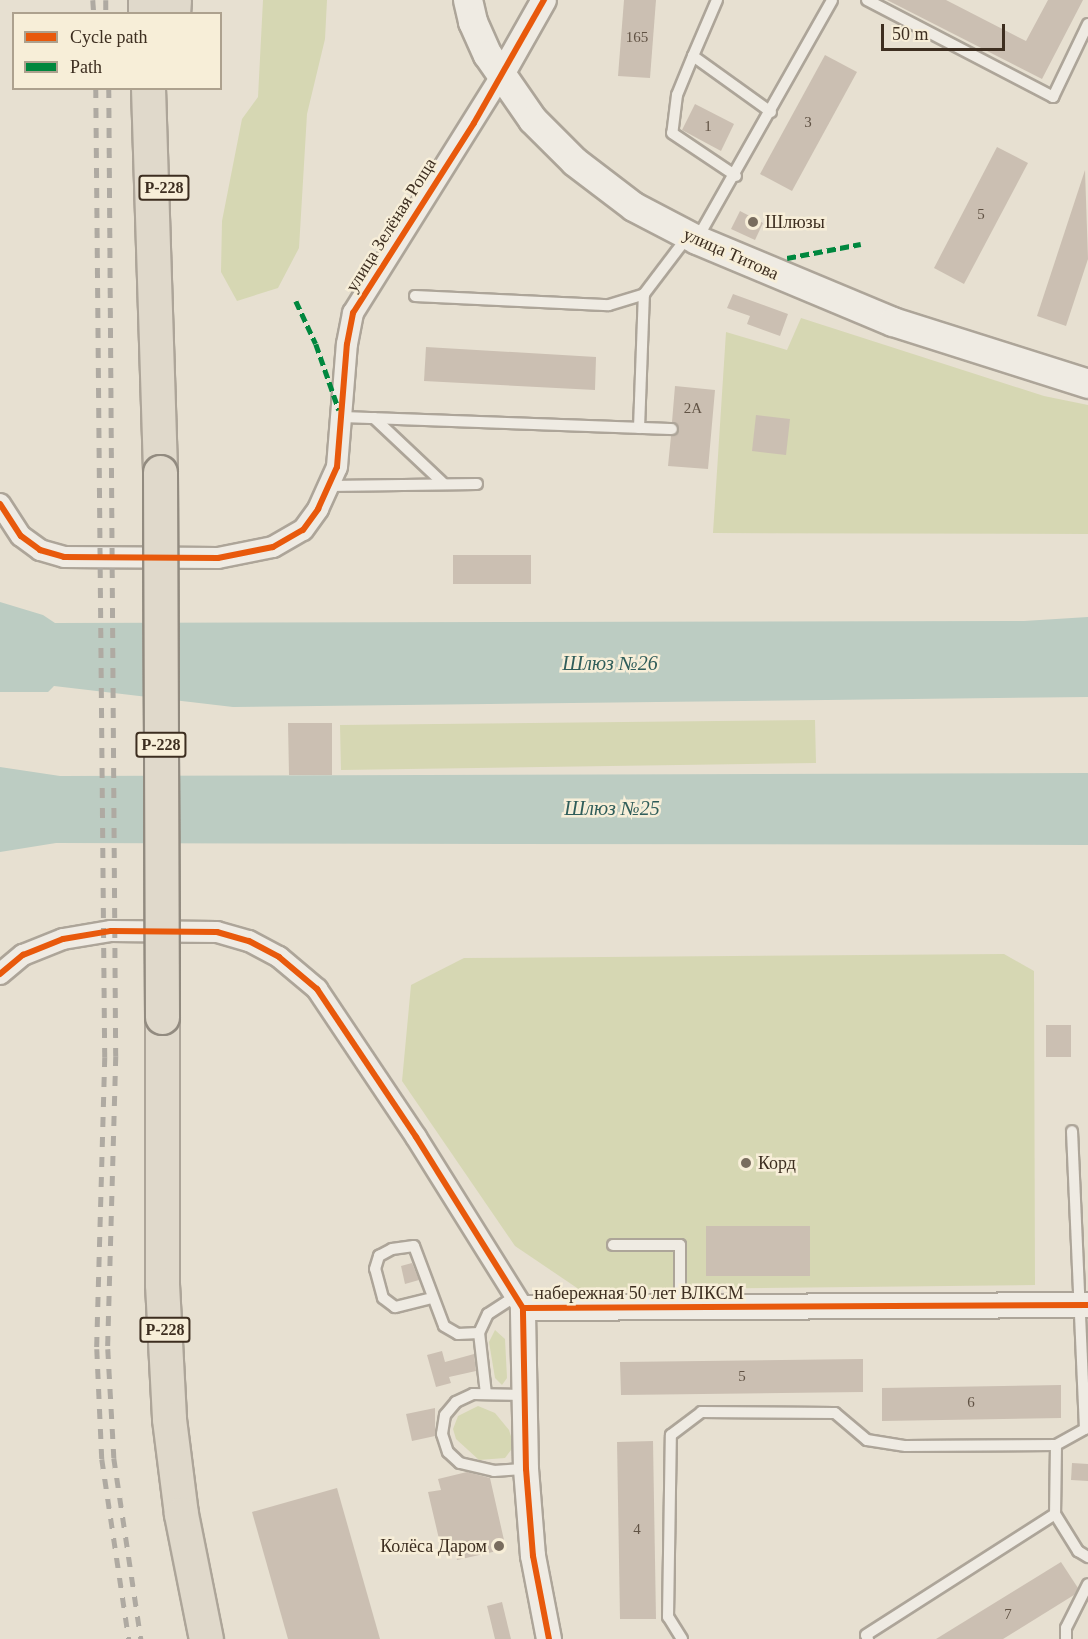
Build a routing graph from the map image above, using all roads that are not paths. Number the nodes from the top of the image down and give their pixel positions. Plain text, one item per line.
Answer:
1 (544, 0) edge
2 (717, 0) edge
3 (832, 0) edge
4 (867, 0) edge
5 (467, 7) edge
6 (1088, 24) edge
7 (693, 56) junction
8 (501, 76) junction
9 (148, 90) edge
10 (170, 90) edge
11 (771, 112) junction
12 (735, 176) junction
13 (693, 238) junction
14 (157, 288) junction
15 (644, 294) junction
16 (414, 296) dead end
17 (1088, 384) edge
18 (341, 417) junction
19 (374, 418) junction
20 (639, 428) junction
21 (672, 429) dead end
22 (444, 484) junction
23 (477, 484) dead end
24 (328, 486) junction
25 (0, 504) edge
26 (0, 974) edge
27 (1072, 1131) dead end
28 (613, 1245) dead end
29 (432, 1299) junction
30 (520, 1302) junction
31 (1084, 1305) edge
32 (680, 1307) junction
33 (479, 1333) junction
34 (486, 1394) junction
35 (524, 1395) junction
36 (1056, 1445) junction
37 (526, 1469) junction
38 (1055, 1514) junction
39 (1088, 1557) edge
40 (1088, 1584) edge
41 (206, 1639) edge
42 (549, 1639) edge
43 (682, 1639) edge
44 (868, 1639) edge
45 (1066, 1639) edge

1 - 8 street
2 - 7 lane
3 - 11 lane
4 - 6 lane
5 - 8 main road, улица Титова
7 - 11 lane
7 - 12 lane
8 - 13 main road, улица Титова
8 - 18 street, улица Зелёная Роща
9 - 14 highway, Р-228
10 - 14 highway, Р-228
11 - 12 lane
12 - 13 lane
13 - 15 lane
13 - 17 main road, улица Титова
14 - 41 highway, Р-228, bridge
15 - 16 lane
15 - 20 lane
18 - 19 lane
18 - 24 street, улица Зелёная Роща
19 - 20 lane
19 - 22 lane
20 - 21 lane
22 - 23 lane
22 - 24 lane
24 - 25 street, улица Зелёная Роща
26 - 30 street
27 - 31 lane
28 - 32 lane
29 - 29 lane
29 - 33 lane
30 - 32 street, набережная 50 лет ВЛКСМ
30 - 33 lane
30 - 35 street, набережная 50 лет ВЛКСМ
31 - 32 street, набережная 50 лет ВЛКСМ
31 - 36 lane
33 - 34 lane
34 - 35 lane
34 - 37 lane
35 - 37 street, набережная 50 лет ВЛКСМ
36 - 38 lane
36 - 43 lane
37 - 42 street, набережная 50 лет ВЛКСМ
38 - 39 lane
38 - 44 lane
40 - 45 lane

